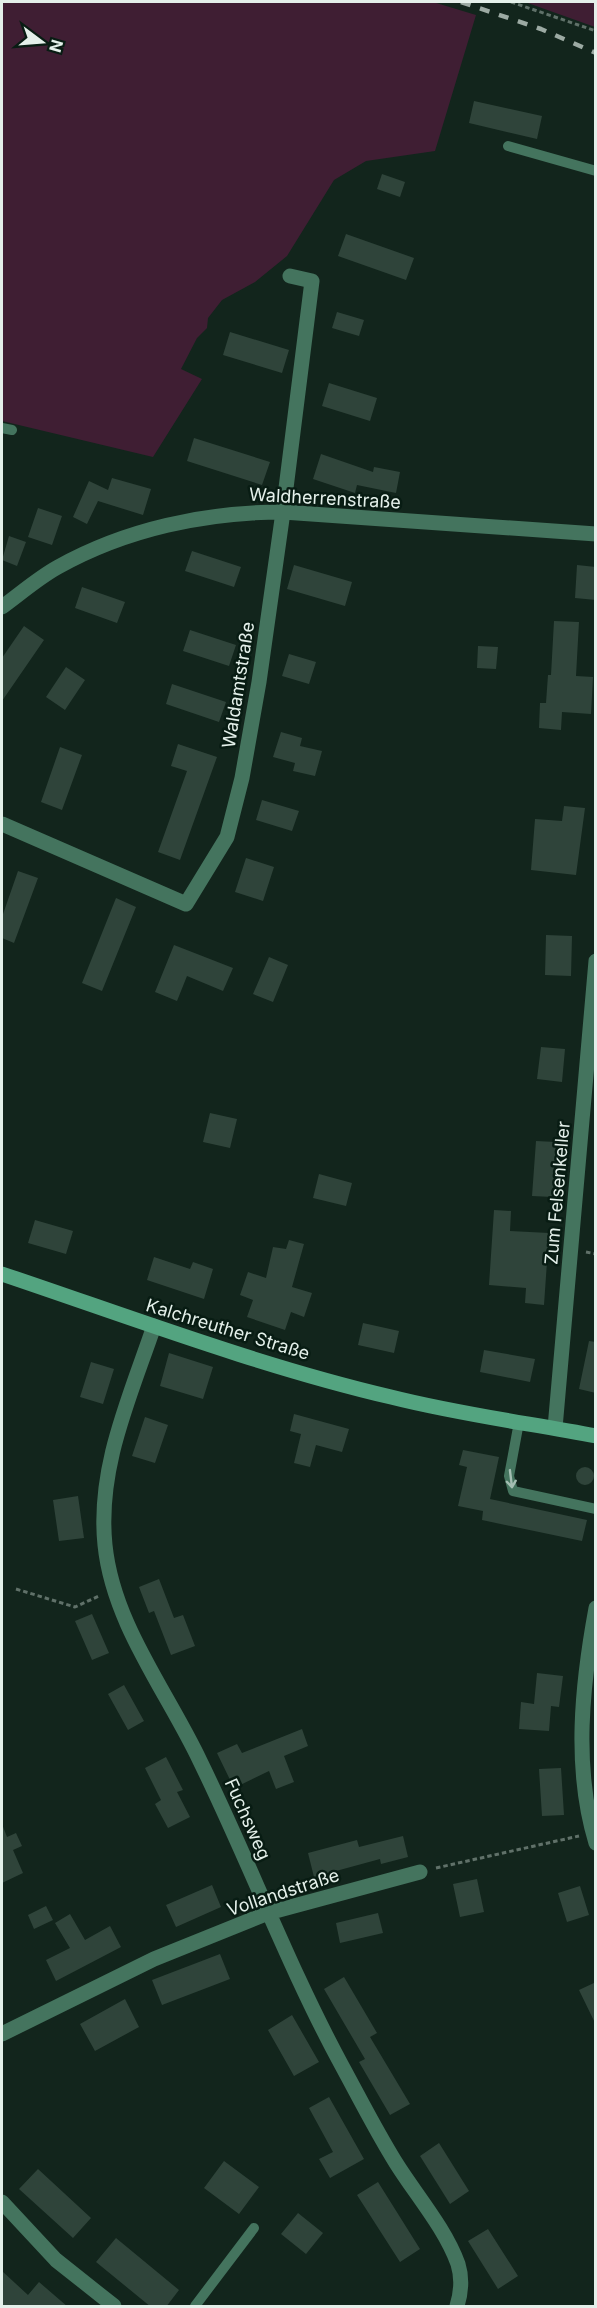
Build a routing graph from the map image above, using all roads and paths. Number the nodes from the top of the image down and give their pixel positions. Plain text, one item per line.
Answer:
1 (511, 2) edge
2 (596, 31) edge
3 (508, 146) dead end
4 (596, 171) edge
5 (290, 276) dead end
6 (283, 513) junction
7 (596, 534) edge
8 (2, 607) edge
9 (2, 824) edge
10 (596, 961) edge
11 (2, 1274) edge
12 (154, 1326) junction
13 (519, 1422) junction
14 (555, 1428) junction
15 (596, 1436) edge
16 (596, 1509) edge
17 (16, 1589) dead end
18 (115, 1589) junction
19 (596, 1608) edge
20 (594, 1838) edge
21 (420, 1872) joint
22 (268, 1913) junction
23 (2, 2034) edge
24 (2, 2202) edge
25 (254, 2228) dead end
26 (114, 2307) edge
27 (195, 2307) edge
28 (457, 2307) edge

1 - 2 path
3 - 4 lane
5 - 6 street, Waldamtstraße
6 - 7 street, Waldherrenstraße
6 - 8 street, Waldherrenstraße
6 - 9 street, Waldamtstraße
10 - 14 street, Zum Felsenkeller
11 - 12 street, Kalchreuther Straße
12 - 13 street, Kalchreuther Straße
12 - 18 street, Fuchsweg
13 - 14 street, Kalchreuther Straße
13 -> 16 lane
14 - 15 street, Kalchreuther Straße
17 - 18 path
18 - 22 street, Fuchsweg
19 - 20 street
20 - 21 path
21 - 22 street, Vollandstraße
22 - 23 street, Vollandstraße
22 - 28 street, Fuchsweg
24 - 26 street
25 - 27 lane

